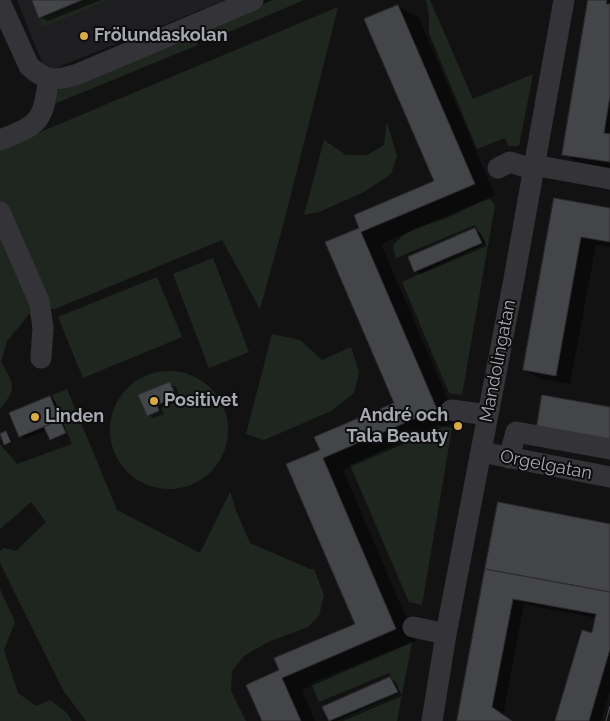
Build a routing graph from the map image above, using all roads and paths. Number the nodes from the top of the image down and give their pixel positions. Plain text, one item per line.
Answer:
1 (253, 0) edge
2 (564, 0) edge
3 (2, 14) edge
4 (49, 79) junction
5 (0, 140) edge
6 (533, 167) junction
7 (498, 168) dead end
8 (610, 179) edge
9 (0, 212) edge
10 (41, 358) dead end
11 (450, 410) dead end
12 (488, 415) junction
13 (610, 449) edge
14 (481, 452) junction
15 (509, 458) junction
16 (610, 477) edge
17 (414, 627) dead end
18 (446, 634) junction
19 (432, 721) edge

1 - 4 street
2 - 6 street, Mandolingatan
3 - 4 street
4 - 5 street
6 - 7 street
6 - 8 street
6 - 12 street, Mandolingatan
9 - 10 street
11 - 12 street
12 - 14 street, Mandolingatan
13 - 15 street
14 - 15 street, Orgelgatan
14 - 18 street, Mandolingatan
15 - 16 street, Orgelgatan
17 - 18 street
18 - 19 street, Mandolingatan

